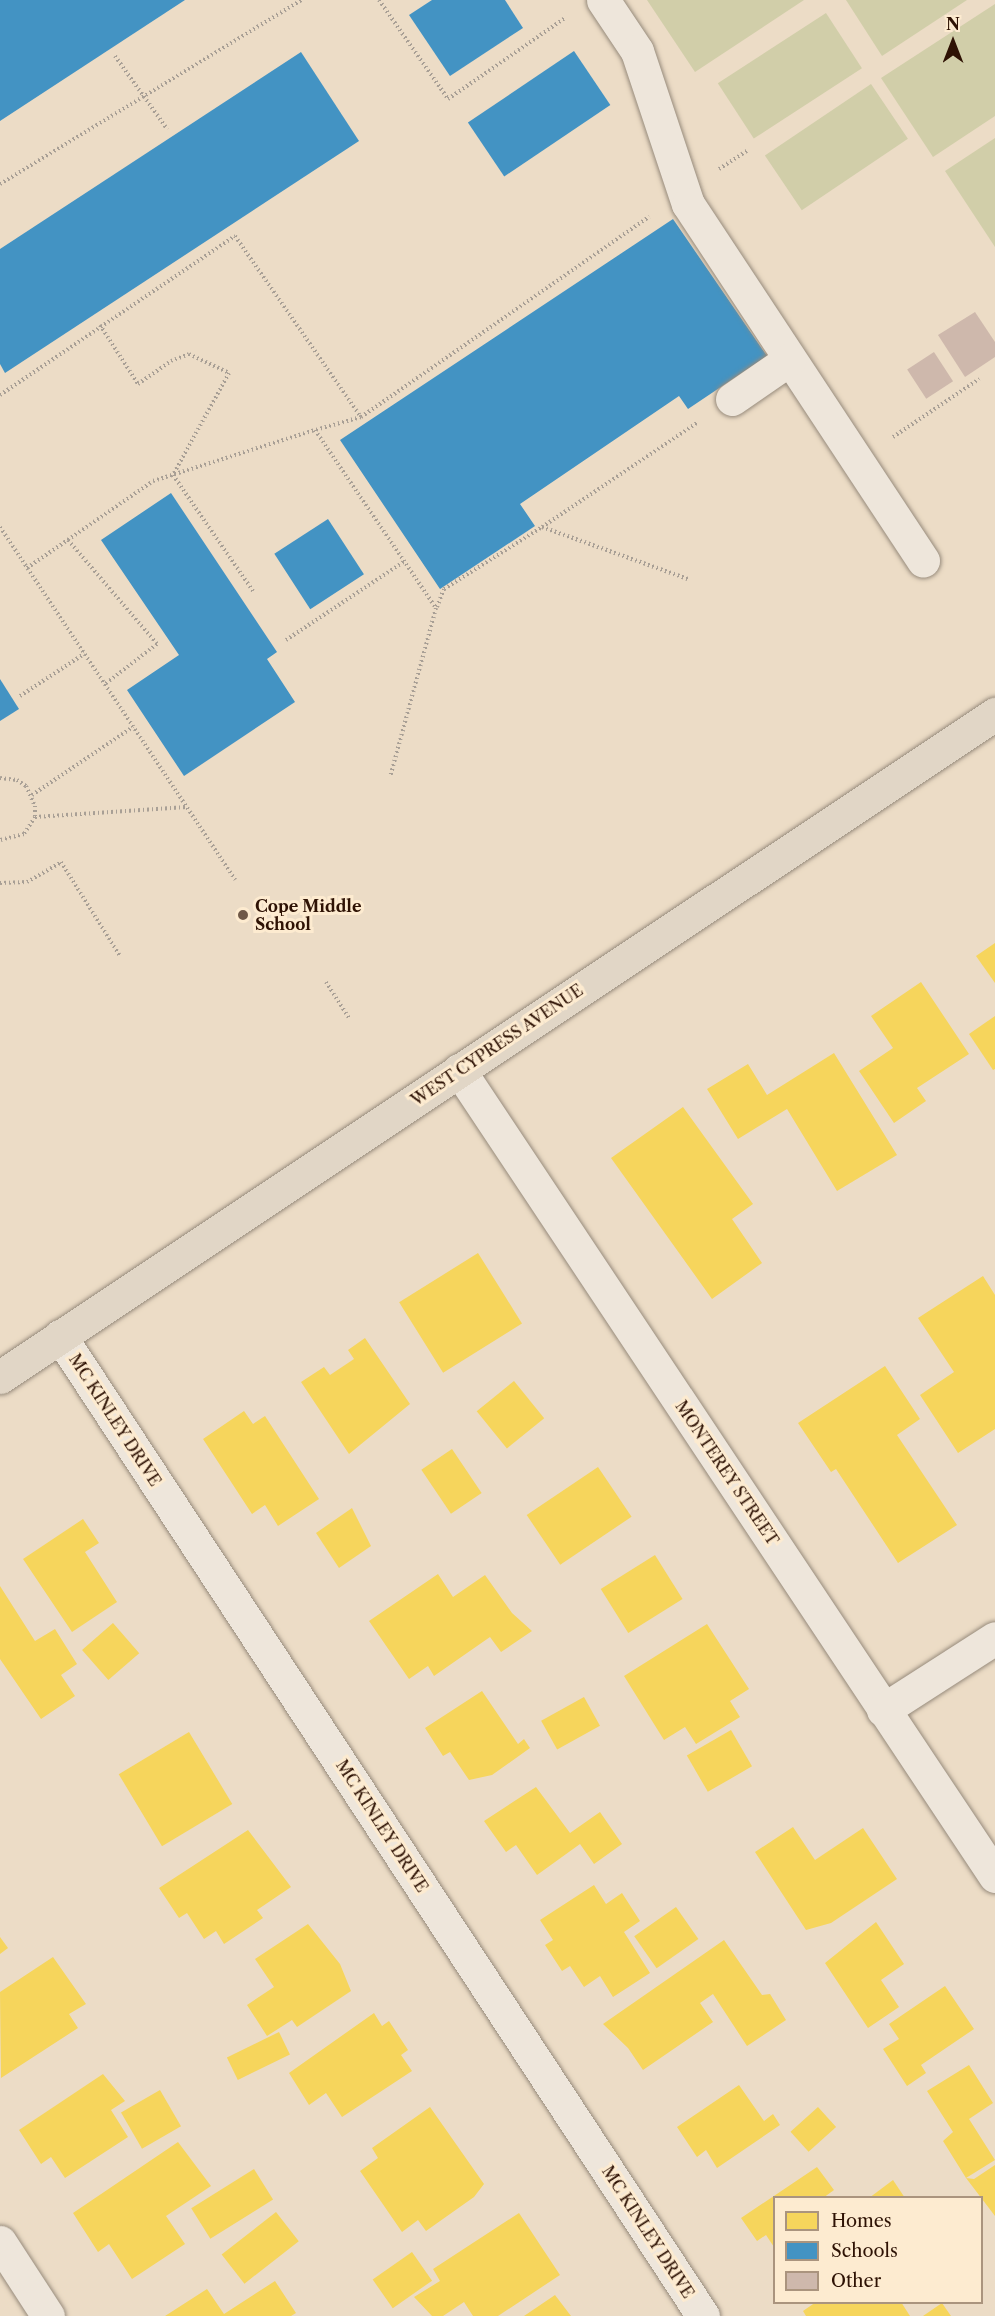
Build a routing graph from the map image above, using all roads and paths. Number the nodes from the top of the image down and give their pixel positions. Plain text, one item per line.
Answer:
1 (302, 0) edge
2 (379, 0) edge
3 (603, 0) edge
4 (571, 13) dead end
5 (115, 56) dead end
6 (143, 95) junction
7 (167, 129) dead end
8 (748, 150) dead end
9 (720, 168) dead end
10 (0, 184) edge
11 (684, 193) junction
12 (100, 325) junction
13 (790, 359) junction
14 (979, 379) dead end
15 (0, 395) edge
16 (732, 399) joint
17 (361, 417) junction
18 (315, 430) junction
19 (893, 437) dead end
20 (173, 475) junction
21 (0, 527) edge
22 (542, 527) junction
23 (68, 540) junction
24 (923, 560) dead end
25 (405, 561) junction
26 (27, 568) junction
27 (688, 579) dead end
28 (253, 591) dead end
29 (436, 608) junction
30 (286, 640) dead end
31 (84, 654) junction
32 (105, 684) junction
33 (20, 696) dead end
34 (995, 714) edge
35 (133, 727) junction
36 (390, 777) dead end
37 (0, 778) edge
38 (32, 795) junction
39 (187, 807) junction
40 (35, 817) junction
41 (0, 840) edge
42 (235, 880) dead end
43 (0, 883) edge
44 (120, 956) dead end
45 (326, 982) dead end
46 (349, 1018) dead end
47 (459, 1070) junction
48 (60, 1336) junction
49 (0, 1377) edge
50 (995, 1638) edge
51 (884, 1710) junction
52 (995, 1876) edge
53 (0, 2242) edge
54 (48, 2316) edge
55 (703, 2316) edge

1 - 6 path
2 - 4 path
3 - 11 street
5 - 6 path
6 - 7 path
6 - 10 path
8 - 9 path
11 - 13 street
11 - 17 path
12 - 15 path
12 - 17 path
12 - 20 path
13 - 16 street
13 - 24 street
14 - 19 path
16 - 22 path
17 - 18 path
18 - 20 path
18 - 25 path
20 - 23 path
20 - 28 path
21 - 26 path
22 - 27 path
22 - 29 path
23 - 26 path
23 - 32 path
25 - 29 path
25 - 30 path
26 - 31 path
29 - 36 path
31 - 32 path
31 - 33 path
32 - 35 path
34 - 47 main road, WEST CYPRESS AVENUE
35 - 38 path
35 - 39 path
37 - 38 path
38 - 40 path
39 - 40 path
39 - 42 path
40 - 41 path
43 - 44 path
45 - 46 path
47 - 48 main road, WEST CYPRESS AVENUE
47 - 51 street, MONTEREY STREET
48 - 49 main road, WEST CYPRESS AVENUE
48 - 55 street, MC KINLEY DRIVE
50 - 51 street
51 - 52 street, MONTEREY STREET
53 - 54 street

